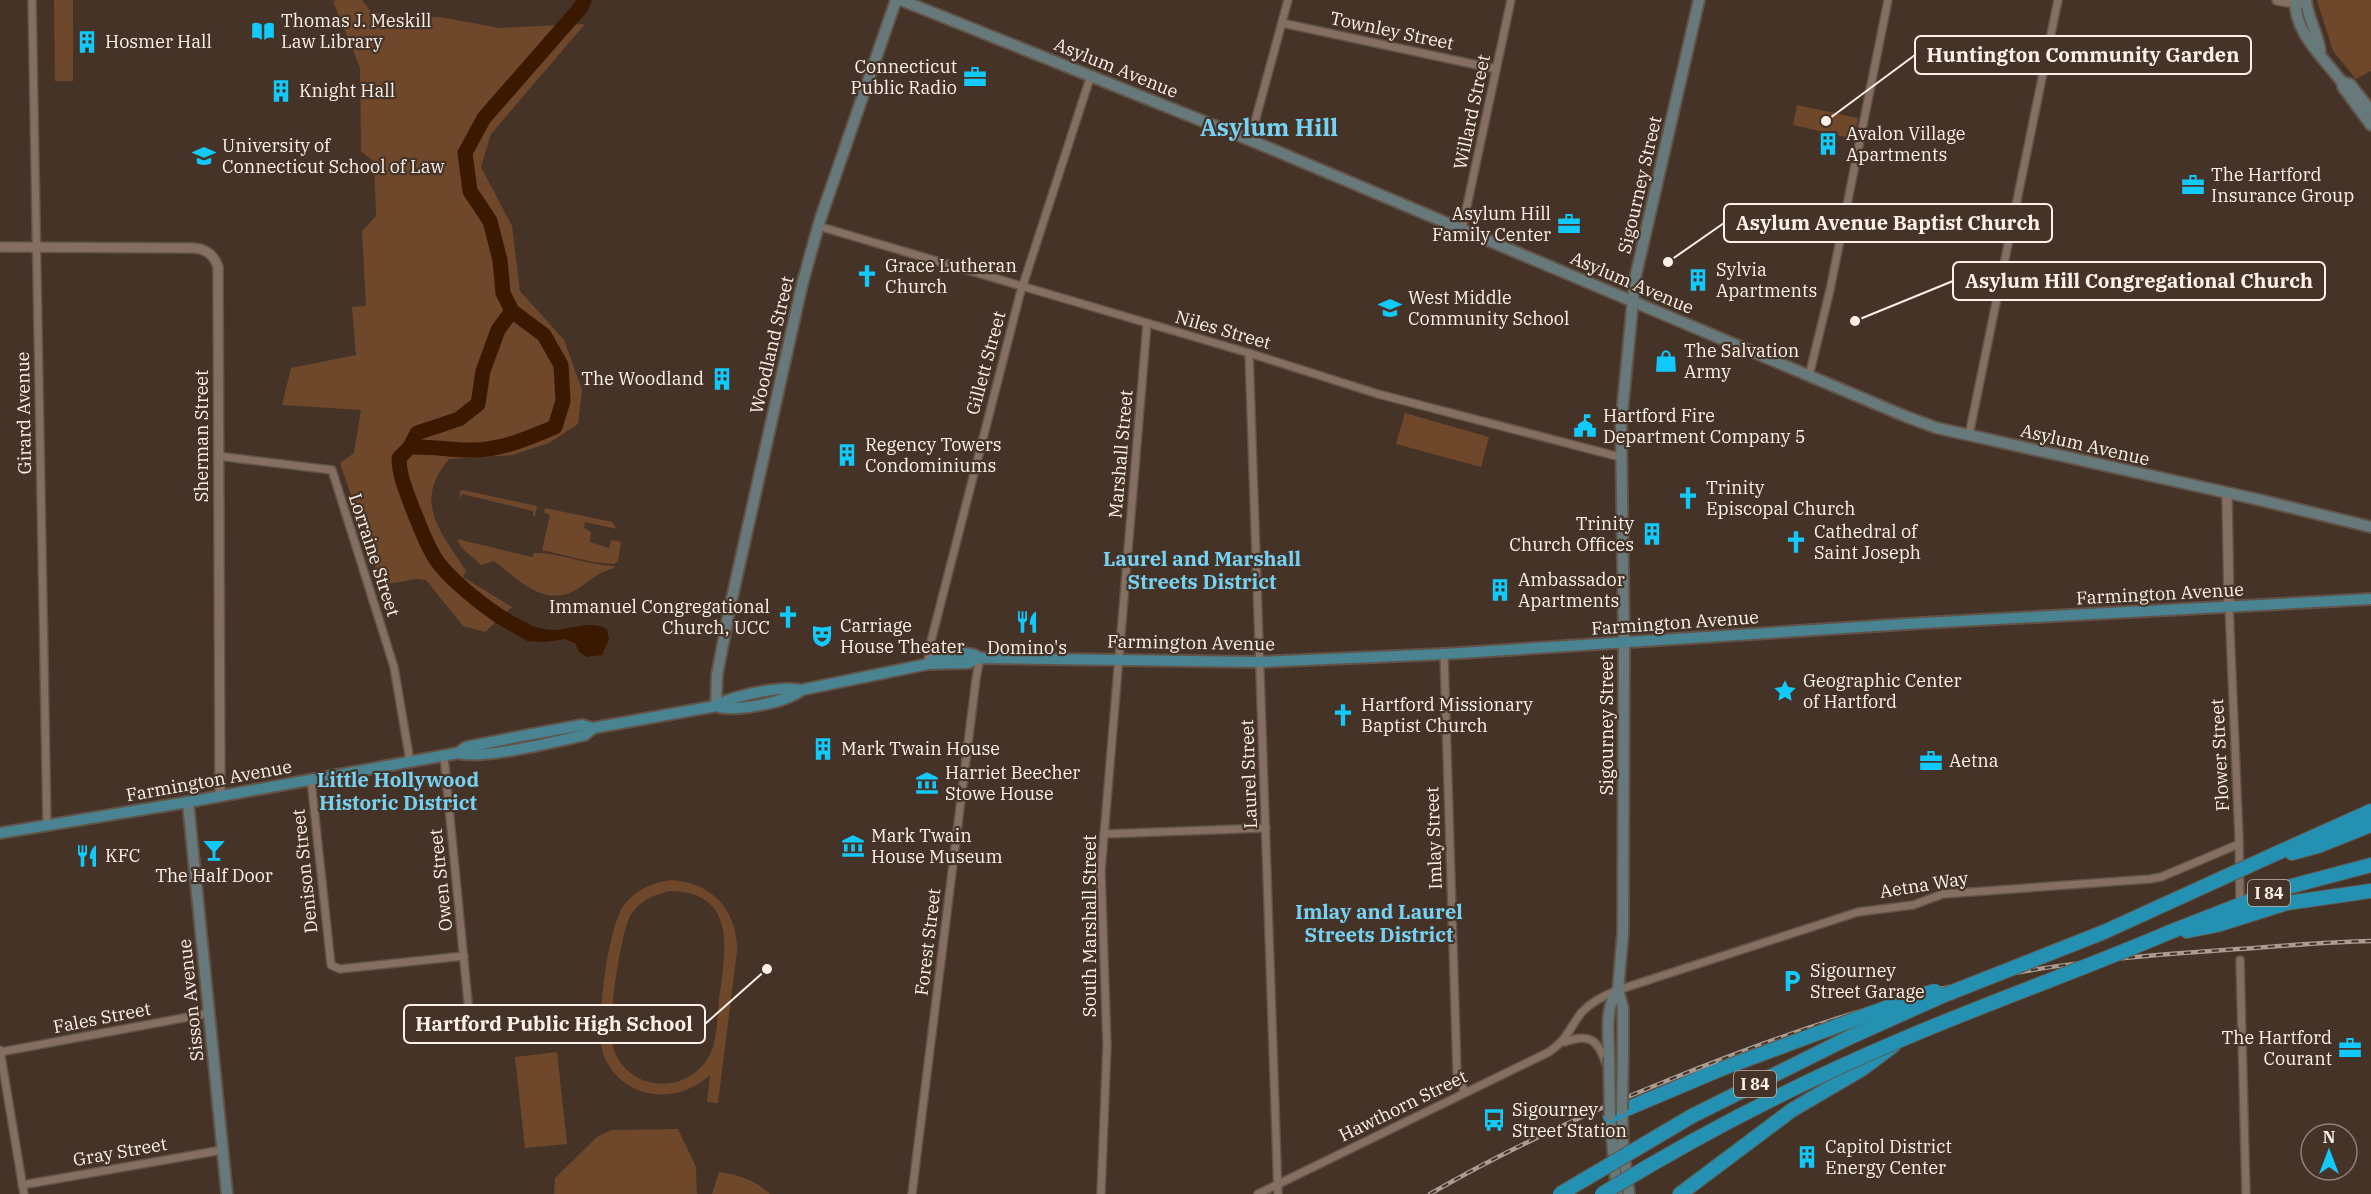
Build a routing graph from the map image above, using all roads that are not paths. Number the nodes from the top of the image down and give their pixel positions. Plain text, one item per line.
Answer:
1 (32, 0) edge
2 (896, 0) edge
3 (902, 0) edge
4 (1288, 0) edge
5 (1511, 0) edge
6 (1699, 0) edge
7 (1888, 0) edge
8 (2058, 0) edge
9 (2277, 0) edge
10 (2301, 2) edge
11 (1282, 23) junction
12 (1496, 69) junction
13 (1090, 75) junction
14 (2343, 82) junction
15 (2371, 111) edge
16 (2371, 125) edge
17 (1250, 140) junction
18 (818, 226) junction
19 (1462, 230) junction
20 (0, 247) edge
21 (36, 247) junction
22 (1022, 287) junction
23 (1632, 301) junction
24 (1147, 324) junction
25 (1249, 353) junction
26 (1809, 376) junction
27 (1969, 435) junction
28 (218, 456) junction
29 (1620, 457) junction
30 (2227, 494) junction
31 (2371, 527) edge
32 (2371, 599) edge
33 (2229, 606) junction
34 (1624, 644) junction
35 (1443, 654) junction
36 (980, 658) junction
37 (1120, 659) junction
38 (1260, 662) junction
39 (928, 664) junction
40 (716, 706) junction
41 (444, 756) junction
42 (410, 761) junction
43 (311, 780) junction
44 (220, 796) junction
45 (188, 802) junction
46 (2371, 811) edge
47 (2371, 825) edge
48 (48, 826) junction
49 (1266, 828) junction
50 (0, 833) edge
51 (1104, 834) junction
52 (2239, 844) junction
53 (2275, 854) junction
54 (2371, 865) edge
55 (2371, 891) edge
56 (2240, 902) dead end
57 (2170, 932) junction
58 (464, 956) junction
59 (2240, 960) dead end
60 (1618, 990) junction
61 (1958, 990) junction
62 (468, 1002) dead end
63 (210, 1013) junction
64 (1898, 1041) junction
65 (1562, 1043) junction
66 (0, 1051) edge
67 (1607, 1058) junction
68 (1465, 1092) junction
69 (1616, 1113) junction
70 (222, 1149) junction
71 (1278, 1184) junction
72 (22, 1185) junction
73 (24, 1194) edge
74 (227, 1194) edge
75 (912, 1194) edge
76 (1101, 1194) edge
77 (1258, 1194) edge
78 (1278, 1194) edge
79 (1560, 1194) edge
80 (1602, 1194) edge
81 (1617, 1194) edge
82 (1629, 1194) edge
83 (1680, 1194) edge
84 (2247, 1194) edge

1 - 21 street, Girard Avenue
2 - 18 main road, Woodland Street
3 - 13 main road, Asylum Avenue
4 - 11 street
5 - 12 street, Willard Street
6 - 23 main road, Sigourney Street
7 - 26 street
8 - 27 street
9 - 10 street
10 - 14 main road
11 - 12 street, Townley Street
11 - 17 street
12 - 19 street, Willard Street
13 - 17 main road, Asylum Avenue
13 - 22 street, Gillett Street
14 - 15 main road
14 - 16 main road
17 - 19 main road, Asylum Avenue
18 - 22 street, Niles Street
18 - 40 main road, Woodland Street
19 - 23 main road, Asylum Avenue
20 - 21 street, Sherman Street
21 - 28 street, Sherman Street
21 - 48 street, Girard Avenue
22 - 24 street, Niles Street
22 - 39 street, Gillett Street
23 - 26 main road, Asylum Avenue
23 - 29 main road, Sigourney Street
24 - 25 street, Niles Street
24 - 37 street, Marshall Street
25 - 29 street, Niles Street
25 - 38 street, Laurel Street
26 - 27 main road, Asylum Avenue
27 - 30 main road, Asylum Avenue
28 - 42 street, Lorraine Street
28 - 44 street, Sherman Street
29 - 34 main road, Sigourney Street
30 - 31 main road, Asylum Avenue
30 - 33 street
32 - 33 main road, Farmington Avenue
33 - 34 main road, Farmington Avenue
33 - 52 street, Flower Street
34 - 35 main road, Farmington Avenue
34 - 60 main road, Sigourney Street
35 - 38 main road, Farmington Avenue
35 - 68 street, Imlay Street
36 - 37 main road, Farmington Avenue
36 - 39 main road, Farmington Avenue
36 - 75 street, Forest Street
37 - 38 main road, Farmington Avenue
37 - 51 street, South Marshall Street
38 - 49 street, Laurel Street
39 - 40 main road, Farmington Avenue
40 - 41 main road, Farmington Avenue
41 - 42 main road, Farmington Avenue
41 - 58 street, Owen Street
42 - 43 main road, Farmington Avenue
43 - 44 main road, Farmington Avenue
43 - 58 street, Denison Street
44 - 45 main road, Farmington Avenue
45 - 48 main road, Farmington Avenue
45 - 63 main road, Sisson Avenue
46 - 53 highway, I 84
47 - 53 highway
48 - 50 main road, Farmington Avenue
49 - 51 street
49 - 71 street, Laurel Street
51 - 76 street, South Marshall Street
52 - 56 street, Flower Street
52 - 60 street, Aetna Way
53 - 61 highway, I 84, bridge
54 - 57 highway, I 84
55 - 57 highway
57 - 64 highway, I 84, bridge
58 - 62 street, Owen Street
59 - 84 street
60 - 65 street, Hawthorn Street
60 - 67 main road, Sigourney Street
60 - 69 main road, Sigourney Street, bridge
61 - 69 highway, bridge
61 - 79 highway, I 84, bridge
63 - 66 street, Fales Street
63 - 70 main road, Sisson Avenue
64 - 80 highway, I 84, bridge
64 - 83 highway, bridge
65 - 67 street, Hawthorn Street
65 - 68 street, Hawthorn Street
66 - 72 street
67 - 69 main road, Sigourney Street, bridge
68 - 71 street, Hawthorn Street
69 - 81 main road, Sigourney Street, bridge
69 - 82 main road, Sigourney Street, bridge
70 - 72 street, Gray Street
70 - 74 main road, Sisson Avenue
71 - 77 street, Hawthorn Street
71 - 78 street, Laurel Street
72 - 73 street

